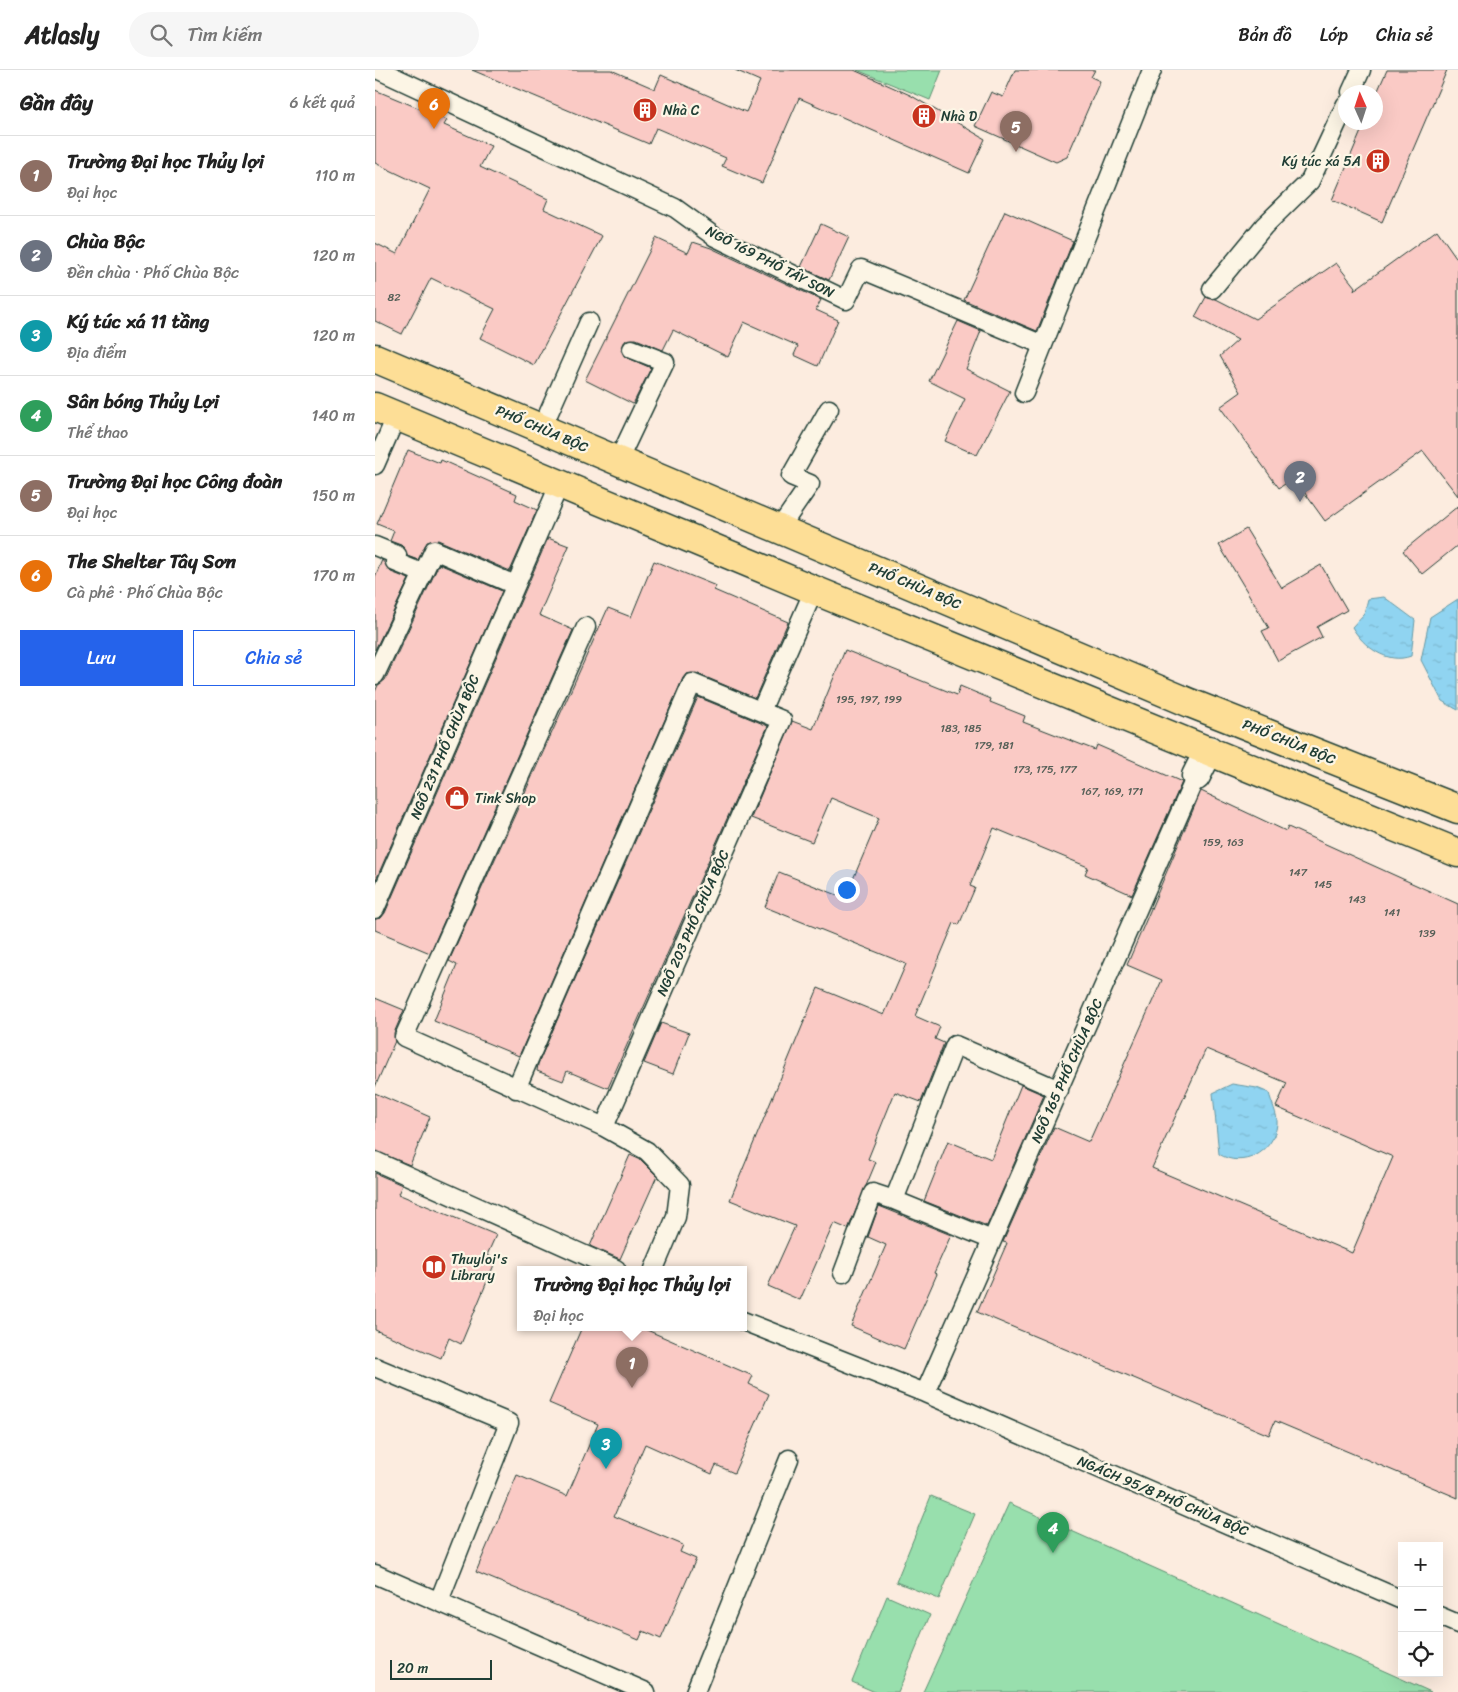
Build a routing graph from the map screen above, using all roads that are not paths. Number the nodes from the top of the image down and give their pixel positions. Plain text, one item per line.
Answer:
1 (379, 70) edge
2 (1152, 70) edge
3 (1361, 70) edge
4 (1354, 85) edge
5 (1338, 119) edge
6 (1212, 290) dead end
7 (589, 322) dead end
8 (1043, 345) junction
9 (632, 349) dead end
10 (375, 358) edge
11 (1024, 393) dead end
12 (829, 409) dead end
13 (386, 412) edge
14 (542, 428) junction
15 (618, 460) junction
16 (375, 465) edge
17 (560, 483) junction
18 (779, 529) junction
19 (375, 546) edge
20 (422, 573) junction
21 (515, 585) junction
22 (815, 590) junction
23 (585, 627) dead end
24 (375, 675) edge
25 (761, 711) junction
26 (1209, 750) junction
27 (1195, 776) joint
28 (1458, 809) edge
29 (1458, 853) edge
30 (375, 909) edge
31 (515, 1088) junction
32 (1059, 1090) junction
33 (604, 1127) junction
34 (375, 1161) edge
35 (894, 1200) junction
36 (992, 1240) junction
37 (609, 1266) edge
38 (655, 1266) edge
39 (843, 1272) dead end
40 (747, 1323) edge
41 (375, 1367) edge
42 (925, 1393) junction
43 (789, 1459) dead end
44 (375, 1574) edge
45 (1398, 1598) edge
46 (439, 1601) junction
47 (1443, 1618) edge
48 (1458, 1624) edge
49 (646, 1692) edge
50 (695, 1692) edge

1 - 8 lane, NGÕ 169 PHỐ TÂY SƠN
2 - 8 lane
3 - 4 lane
5 - 6 lane
7 - 14 lane
8 - 11 lane
9 - 15 lane
10 - 14 main road, PHỐ CHÙA BỘC
12 - 18 lane
13 - 16 lane
13 - 17 main road
14 - 15 main road, PHỐ CHÙA BỘC
15 - 18 main road, PHỐ CHÙA BỘC
17 - 21 lane, NGÕ 231 PHỐ CHÙA BỘC
17 - 22 main road
18 - 28 main road, PHỐ CHÙA BỘC
19 - 20 lane
20 - 21 lane
20 - 24 lane
21 - 30 lane, NGÕ 231 PHỐ CHÙA BỘC
22 - 25 lane
22 - 26 main road
23 - 31 lane
25 - 31 lane
25 - 33 lane, NGÕ 203 PHỐ CHÙA BỘC
26 - 27 street, NGÕ 165 PHỐ CHÙA BỘC
26 - 29 main road
27 - 32 lane, NGÕ 165 PHỐ CHÙA BỘC
31 - 33 lane
32 - 35 lane
32 - 36 lane, NGÕ 165 PHỐ CHÙA BỘC
33 - 38 lane
34 - 37 lane
35 - 36 lane
35 - 39 lane
36 - 42 lane, NGÕ 165 PHỐ CHÙA BỘC
40 - 42 lane, NGÁCH 95/8 PHỐ CHÙA BỘC
41 - 46 lane
42 - 45 lane, NGÁCH 95/8 PHỐ CHÙA BỘC
43 - 50 lane
44 - 46 lane
46 - 49 lane
47 - 48 lane

